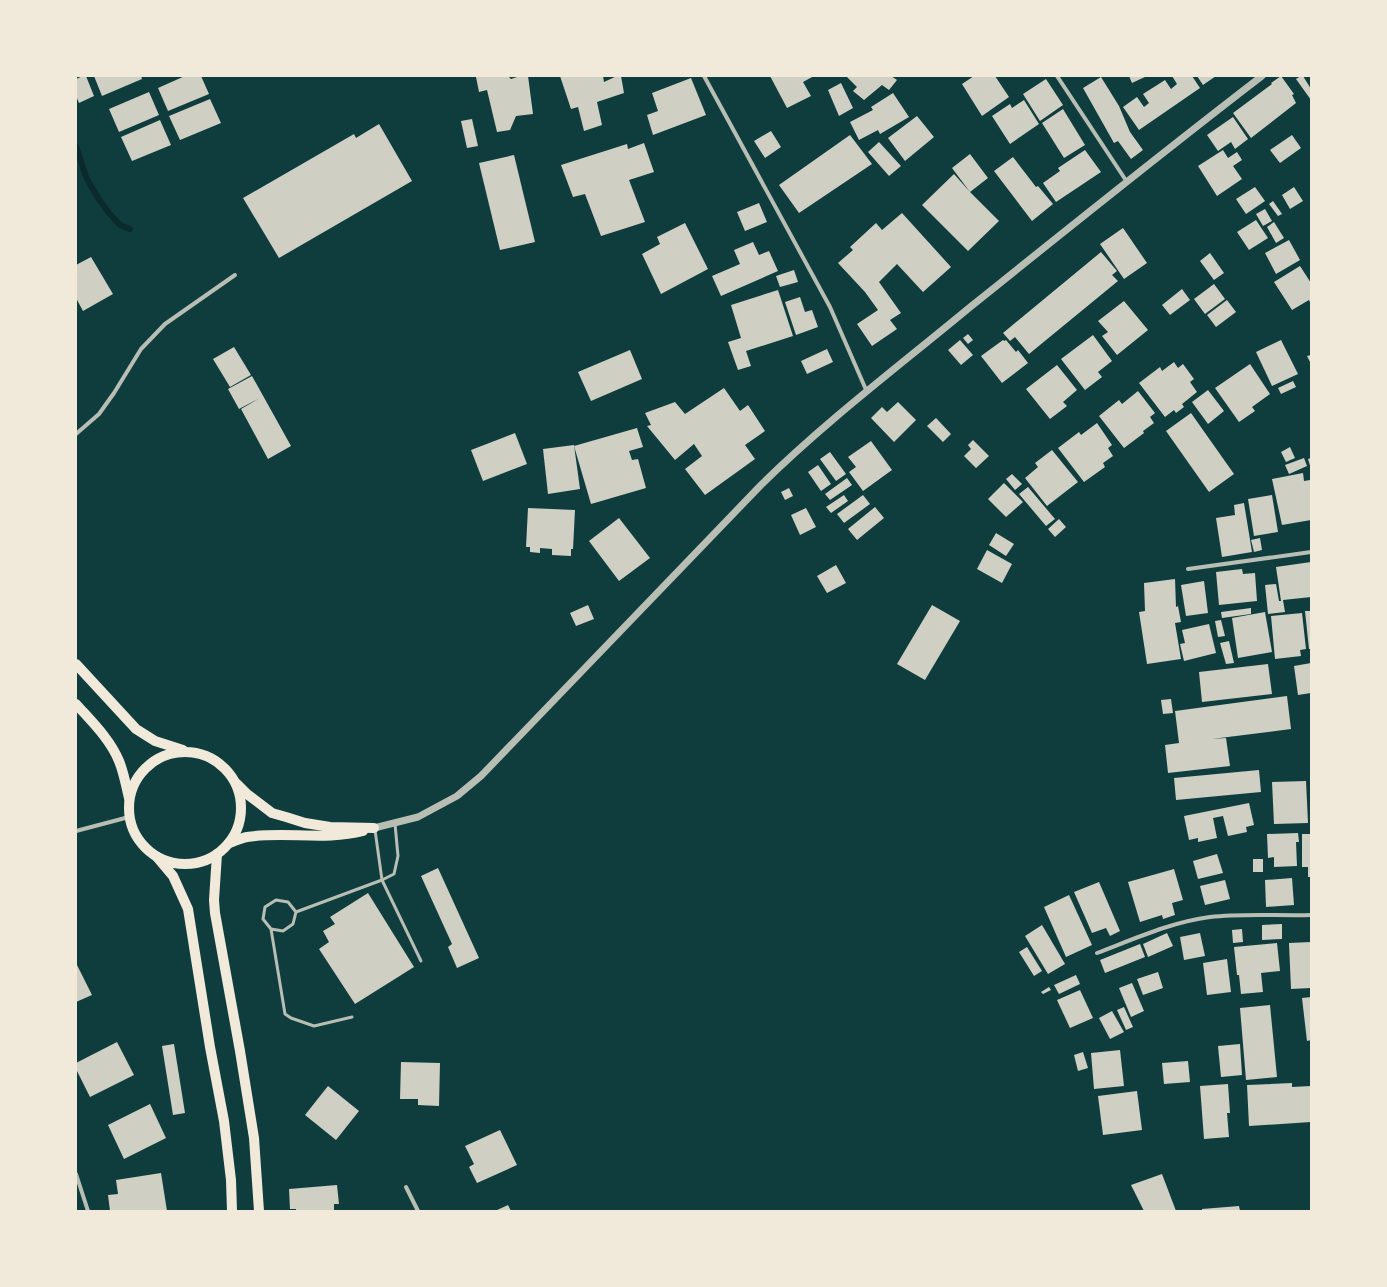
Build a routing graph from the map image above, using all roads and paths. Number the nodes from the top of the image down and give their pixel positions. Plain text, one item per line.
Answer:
1 (704, 76) edge
2 (1057, 76) edge
3 (1262, 76) edge
4 (1127, 182) junction
5 (235, 275) dead end
6 (867, 392) junction
7 (76, 434) edge
8 (1311, 552) edge
9 (1188, 569) dead end
10 (76, 664) edge
11 (76, 704) edge
12 (185, 751) junction
13 (236, 783) junction
14 (129, 798) junction
15 (129, 818) junction
16 (395, 823) junction
17 (374, 828) junction
18 (76, 831) edge
19 (229, 843) junction
20 (218, 854) junction
21 (157, 857) junction
22 (382, 880) junction
23 (296, 912) junction
24 (1311, 915) edge
25 (271, 930) junction
26 (1097, 953) dead end
27 (421, 961) dead end
28 (352, 1017) dead end
29 (76, 1174) edge
30 (406, 1187) dead end
31 (88, 1211) edge
32 (232, 1211) edge
33 (259, 1211) edge
34 (418, 1211) edge

1 - 6 street
2 - 4 street
3 - 4 street
4 - 6 street
5 - 7 street
6 - 16 street
8 - 9 street
10 - 12 main road
11 - 14 main road
12 - 13 main road
12 - 14 main road
13 - 17 main road
13 - 19 main road
14 - 15 main road
15 - 18 street
15 - 21 main road
16 - 17 street
16 - 22 lane
17 - 19 main road
17 - 22 lane
19 - 20 main road
20 - 21 main road
20 - 33 main road
21 - 32 main road
22 - 23 lane
22 - 27 lane
23 - 25 lane
23 - 25 lane
24 - 26 street
25 - 28 lane
29 - 31 street
30 - 34 street

